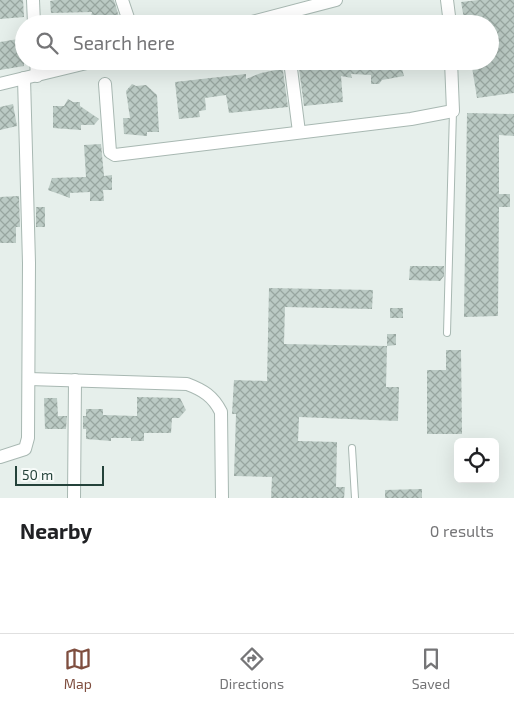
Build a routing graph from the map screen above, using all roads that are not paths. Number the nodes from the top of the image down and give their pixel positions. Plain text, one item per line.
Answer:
1 (33, 0) edge
2 (122, 0) edge
3 (336, 0) edge
4 (447, 0) edge
5 (34, 15) edge
6 (127, 15) edge
7 (278, 15) edge
8 (449, 15) edge
9 (33, 70) edge
10 (58, 70) edge
11 (291, 70) edge
12 (451, 70) edge
13 (30, 77) junction
14 (0, 84) edge
15 (105, 84) dead end
16 (453, 111) junction
17 (298, 132) junction
18 (447, 333) dead end
19 (29, 379) junction
20 (75, 380) junction
21 (352, 448) dead end
22 (0, 457) edge
23 (74, 498) edge
24 (222, 498) edge
25 (355, 498) edge

1 - 5 street
2 - 6 street
3 - 7 street
4 - 8 street
9 - 13 street
10 - 13 street
11 - 17 street
12 - 16 street
13 - 14 street
13 - 19 street
15 - 17 street
16 - 17 street
16 - 18 lane
19 - 20 street
19 - 22 street
20 - 23 street
20 - 24 street
21 - 25 lane

